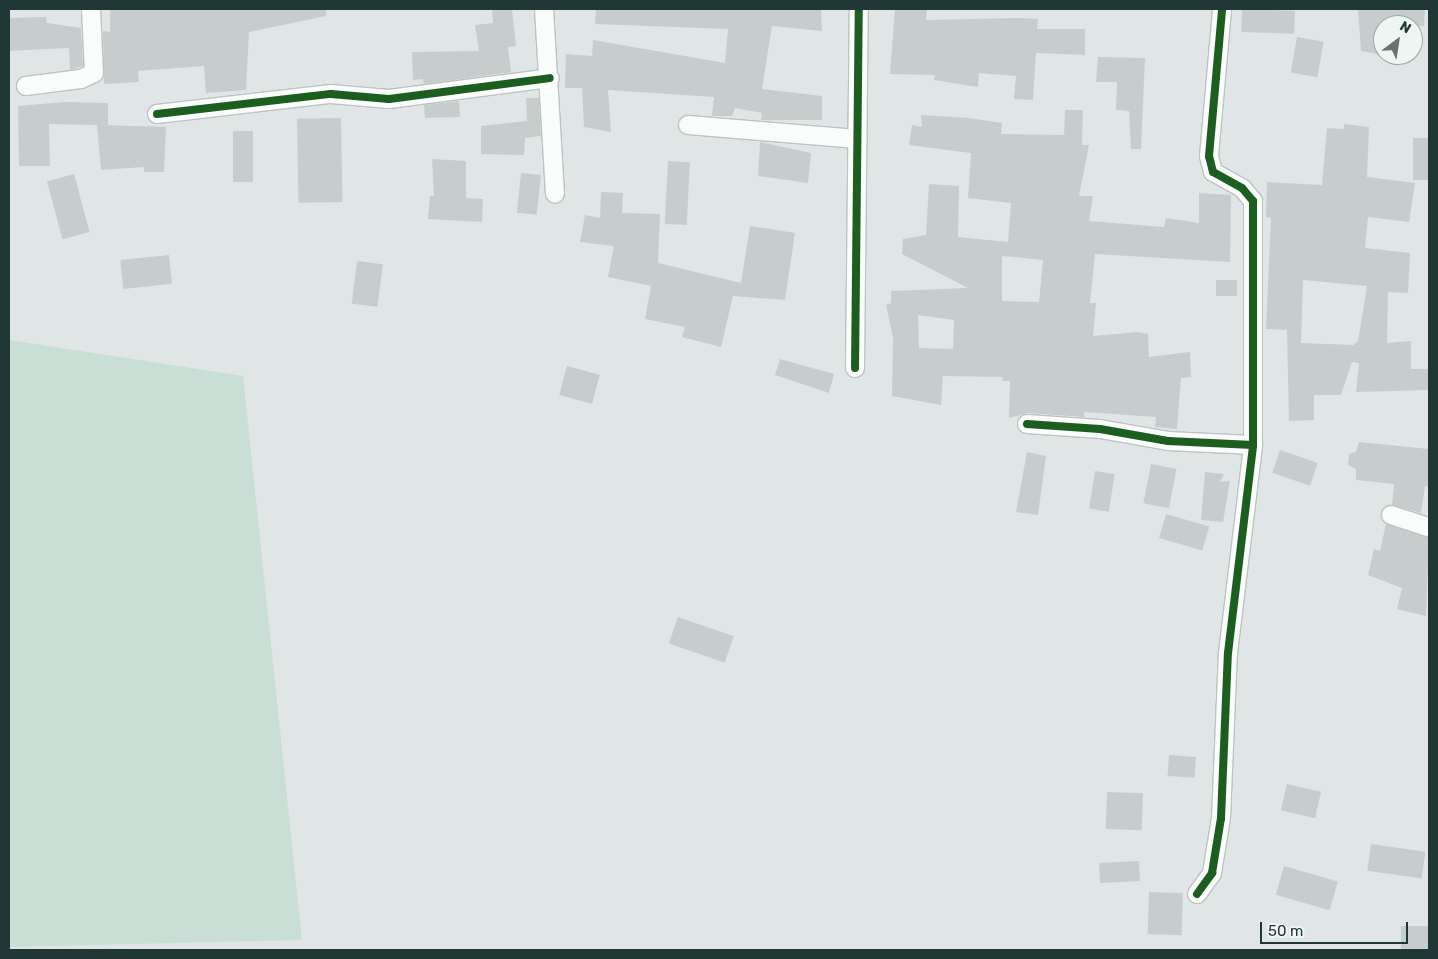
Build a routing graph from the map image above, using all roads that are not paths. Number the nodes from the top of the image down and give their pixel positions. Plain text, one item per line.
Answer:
1 (91, 9) edge
2 (544, 9) edge
3 (859, 9) edge
4 (1222, 9) edge
5 (550, 78) junction
6 (26, 86) dead end
7 (157, 114) dead end
8 (688, 125) dead end
9 (857, 138) junction
10 (555, 194) dead end
11 (855, 368) dead end
12 (1027, 424) dead end
13 (1253, 445) junction
14 (1391, 515) dead end
15 (1429, 527) edge
16 (1197, 894) dead end

1 - 6 street
2 - 5 street
3 - 9 street
4 - 13 street
5 - 7 street
5 - 10 street
8 - 9 street
9 - 11 street
12 - 13 street
13 - 16 street
14 - 15 street

